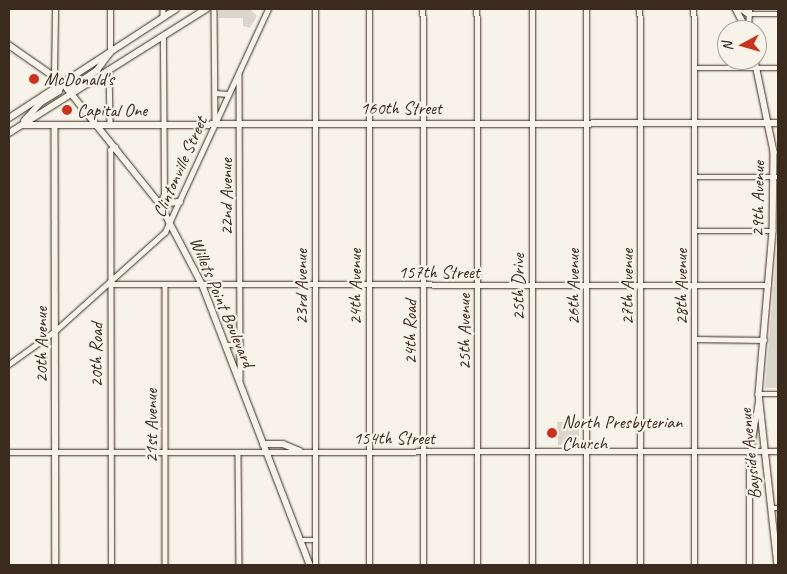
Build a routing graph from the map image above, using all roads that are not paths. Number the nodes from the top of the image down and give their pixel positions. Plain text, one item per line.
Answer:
1 (55, 9) edge
2 (110, 9) edge
3 (163, 9) edge
4 (176, 9) edge
5 (206, 9) edge
6 (214, 9) edge
7 (268, 9) edge
8 (315, 9) edge
9 (369, 9) edge
10 (423, 9) edge
11 (477, 9) edge
12 (532, 9) edge
13 (586, 9) edge
14 (640, 9) edge
15 (694, 9) edge
16 (736, 9) edge
17 (742, 9) edge
18 (749, 11) edge
19 (778, 14) edge
20 (163, 16) junction
21 (742, 20) edge
22 (163, 35) junction
23 (9, 45) edge
24 (110, 53) junction
25 (694, 68) junction
26 (717, 68) edge
27 (109, 70) junction
28 (757, 70) edge
29 (239, 72) junction
30 (54, 76) junction
31 (62, 82) junction
32 (71, 92) junction
33 (215, 93) junction
34 (228, 94) junction
35 (9, 118) edge
36 (532, 122) junction
37 (586, 122) junction
38 (640, 122) junction
39 (695, 122) junction
40 (110, 123) junction
41 (164, 123) junction
42 (215, 123) junction
43 (240, 123) junction
44 (315, 123) junction
45 (369, 123) junction
46 (423, 123) junction
47 (478, 123) junction
48 (769, 123) junction
49 (778, 123) edge
50 (96, 124) junction
51 (20, 126) junction
52 (55, 126) junction
53 (9, 133) edge
54 (115, 147) junction
55 (695, 177) junction
56 (776, 177) edge
57 (180, 202) junction
58 (160, 204) junction
59 (170, 222) junction
60 (695, 232) junction
61 (773, 232) junction
62 (110, 284) junction
63 (532, 285) junction
64 (586, 285) junction
65 (640, 285) junction
66 (695, 285) junction
67 (768, 285) junction
68 (164, 286) junction
69 (203, 286) junction
70 (240, 286) junction
71 (314, 286) junction
72 (369, 286) junction
73 (423, 286) junction
74 (478, 286) junction
75 (55, 331) junction
76 (695, 339) junction
77 (764, 340) junction
78 (225, 345) junction
79 (240, 345) junction
80 (9, 364) edge
81 (240, 383) junction
82 (759, 394) junction
83 (778, 394) edge
84 (263, 444) junction
85 (300, 451) junction
86 (315, 451) junction
87 (369, 451) junction
88 (750, 451) junction
89 (765, 451) junction
90 (778, 451) edge
91 (9, 452) edge
92 (56, 452) junction
93 (110, 452) junction
94 (165, 452) junction
95 (266, 452) junction
96 (424, 452) junction
97 (478, 452) junction
98 (532, 452) junction
99 (586, 452) junction
100 (641, 452) junction
101 (695, 452) junction
102 (238, 453) junction
103 (771, 508) junction
104 (778, 508) edge
105 (300, 540) junction
106 (315, 540) junction
107 (778, 563) edge
108 (56, 565) edge
109 (110, 565) edge
110 (165, 565) edge
111 (239, 565) edge
112 (310, 565) edge
113 (315, 565) edge
114 (370, 565) edge
115 (424, 565) edge
116 (478, 565) edge
117 (532, 565) edge
118 (586, 565) edge
119 (641, 565) edge
120 (695, 565) edge
121 (750, 565) edge

1 - 30 street
2 - 24 street
3 - 20 street
4 - 20 main road
5 - 22 main road
6 - 33 street
7 - 29 street, Clintonville Street
8 - 44 street, 23rd Avenue
9 - 45 street, 24th Avenue
10 - 46 street, 24th Road
11 - 47 street, 25th Avenue
12 - 36 street, 25th Drive
13 - 37 street, 26th Avenue
14 - 38 street, 27th Avenue
15 - 25 street, 28th Avenue
16 - 21 street
17 - 18 street
18 - 19 street
20 - 24 main road
22 - 27 main road
22 - 41 street
23 - 30 street, Willets Point Boulevard
24 - 31 main road
24 - 32 main road
25 - 26 street
25 - 39 street, 28th Avenue
27 - 32 main road
27 - 40 street
28 - 48 street, 29th Avenue
29 - 34 street, Clintonville Street
29 - 43 street, 22nd Avenue
30 - 31 street, Willets Point Boulevard
31 - 32 street, Willets Point Boulevard
31 - 35 main road
31 - 51 main road
32 - 50 street, Willets Point Boulevard
32 - 51 main road
33 - 34 street
33 - 42 street
34 - 42 street, Clintonville Street
36 - 37 street, 160th Street
36 - 47 street, 160th Street
36 - 63 street, 25th Drive
37 - 38 street, 160th Street
37 - 64 street, 26th Avenue
38 - 39 street, 160th Street
38 - 65 street, 27th Avenue
39 - 48 street, 160th Street
39 - 55 street, 28th Avenue
40 - 41 street, 160th Street
40 - 50 street, 160th Street
41 - 42 street, 160th Street
41 - 58 street
42 - 43 street, 160th Street
42 - 57 street, Clintonville Street
43 - 44 street, 160th Street
43 - 70 street, 22nd Avenue
44 - 45 street, 160th Street
44 - 71 street, 23rd Avenue
45 - 46 street, 160th Street
45 - 72 street, 24th Avenue
46 - 47 street, 160th Street
46 - 73 street, 24th Road
47 - 74 street, 25th Avenue
48 - 49 street, 160th Street
48 - 56 street, 29th Avenue
50 - 52 street, 160th Street
50 - 54 street, Willets Point Boulevard
51 - 52 street, 160th Street
51 - 53 main road
52 - 75 street, 20th Avenue
54 - 58 street, Willets Point Boulevard
54 - 62 street, 20th Road
55 - 56 street
55 - 60 street, 28th Avenue
56 - 61 street, 29th Avenue
57 - 58 street
57 - 59 street, Clintonville Street
58 - 59 street, Willets Point Boulevard
59 - 62 street, Clintonville Street
59 - 69 street, Willets Point Boulevard
60 - 61 street
60 - 66 street, 28th Avenue
61 - 67 street, 29th Avenue
62 - 68 street, 157th Street
62 - 75 street, Clintonville Street
62 - 93 street, 20th Road
63 - 64 street, 157th Street
63 - 74 street, 157th Street
63 - 98 street, 25th Drive
64 - 65 street, 157th Street
64 - 99 street, 26th Avenue
65 - 66 street, 157th Street
65 - 100 street, 27th Avenue
66 - 67 street, 157th Street
66 - 76 street, 28th Avenue
67 - 77 street, 29th Avenue
68 - 69 street, 157th Street
68 - 94 street, 21st Avenue
69 - 70 street, 157th Street
69 - 78 street, Willets Point Boulevard
70 - 71 street, 157th Street
70 - 79 street, 22nd Avenue
71 - 72 street, 157th Street
71 - 86 street, 23rd Avenue
72 - 73 street, 157th Street
72 - 87 street, 24th Avenue
73 - 74 street, 157th Street
73 - 96 street, 24th Road
74 - 97 street, 25th Avenue
75 - 80 street, Clintonville Street
75 - 92 street, 20th Avenue
76 - 77 street
76 - 101 street, 28th Avenue
77 - 82 street, Bayside Avenue
78 - 79 street
78 - 81 street, Willets Point Boulevard
79 - 81 street, 22nd Avenue
81 - 84 street, Willets Point Boulevard
82 - 83 street
82 - 88 street
82 - 89 street, Bayside Avenue
84 - 85 street
84 - 95 street, Willets Point Boulevard
85 - 86 street, 154th Street
85 - 95 street, 154th Street
86 - 87 street, 154th Street
86 - 106 street, 23rd Avenue
87 - 96 street, 154th Street
87 - 114 street, 24th Avenue
88 - 89 street, 154th Street
88 - 101 street, 154th Street
88 - 121 street
89 - 90 street, 154th Street
89 - 103 street, Bayside Avenue
91 - 92 street, 154th Street
92 - 93 street, 154th Street
92 - 108 street, 20th Avenue
93 - 94 street, 154th Street
93 - 109 street, 20th Road
94 - 102 street, 154th Street
94 - 110 street, 21st Avenue
95 - 102 street, 154th Street
95 - 105 street, Willets Point Boulevard
96 - 97 street, 154th Street
96 - 115 street, 24th Road
97 - 98 street, 154th Street
97 - 116 street, 25th Avenue
98 - 99 street, 154th Street
98 - 117 street, 25th Drive
99 - 100 street, 154th Street
99 - 118 street, 26th Avenue
100 - 101 street, 154th Street
100 - 119 street, 27th Avenue
101 - 120 street, 28th Avenue
102 - 111 street
103 - 104 street
103 - 107 street, Bayside Avenue
105 - 106 street
105 - 112 street, Willets Point Boulevard
106 - 113 street, 23rd Avenue

